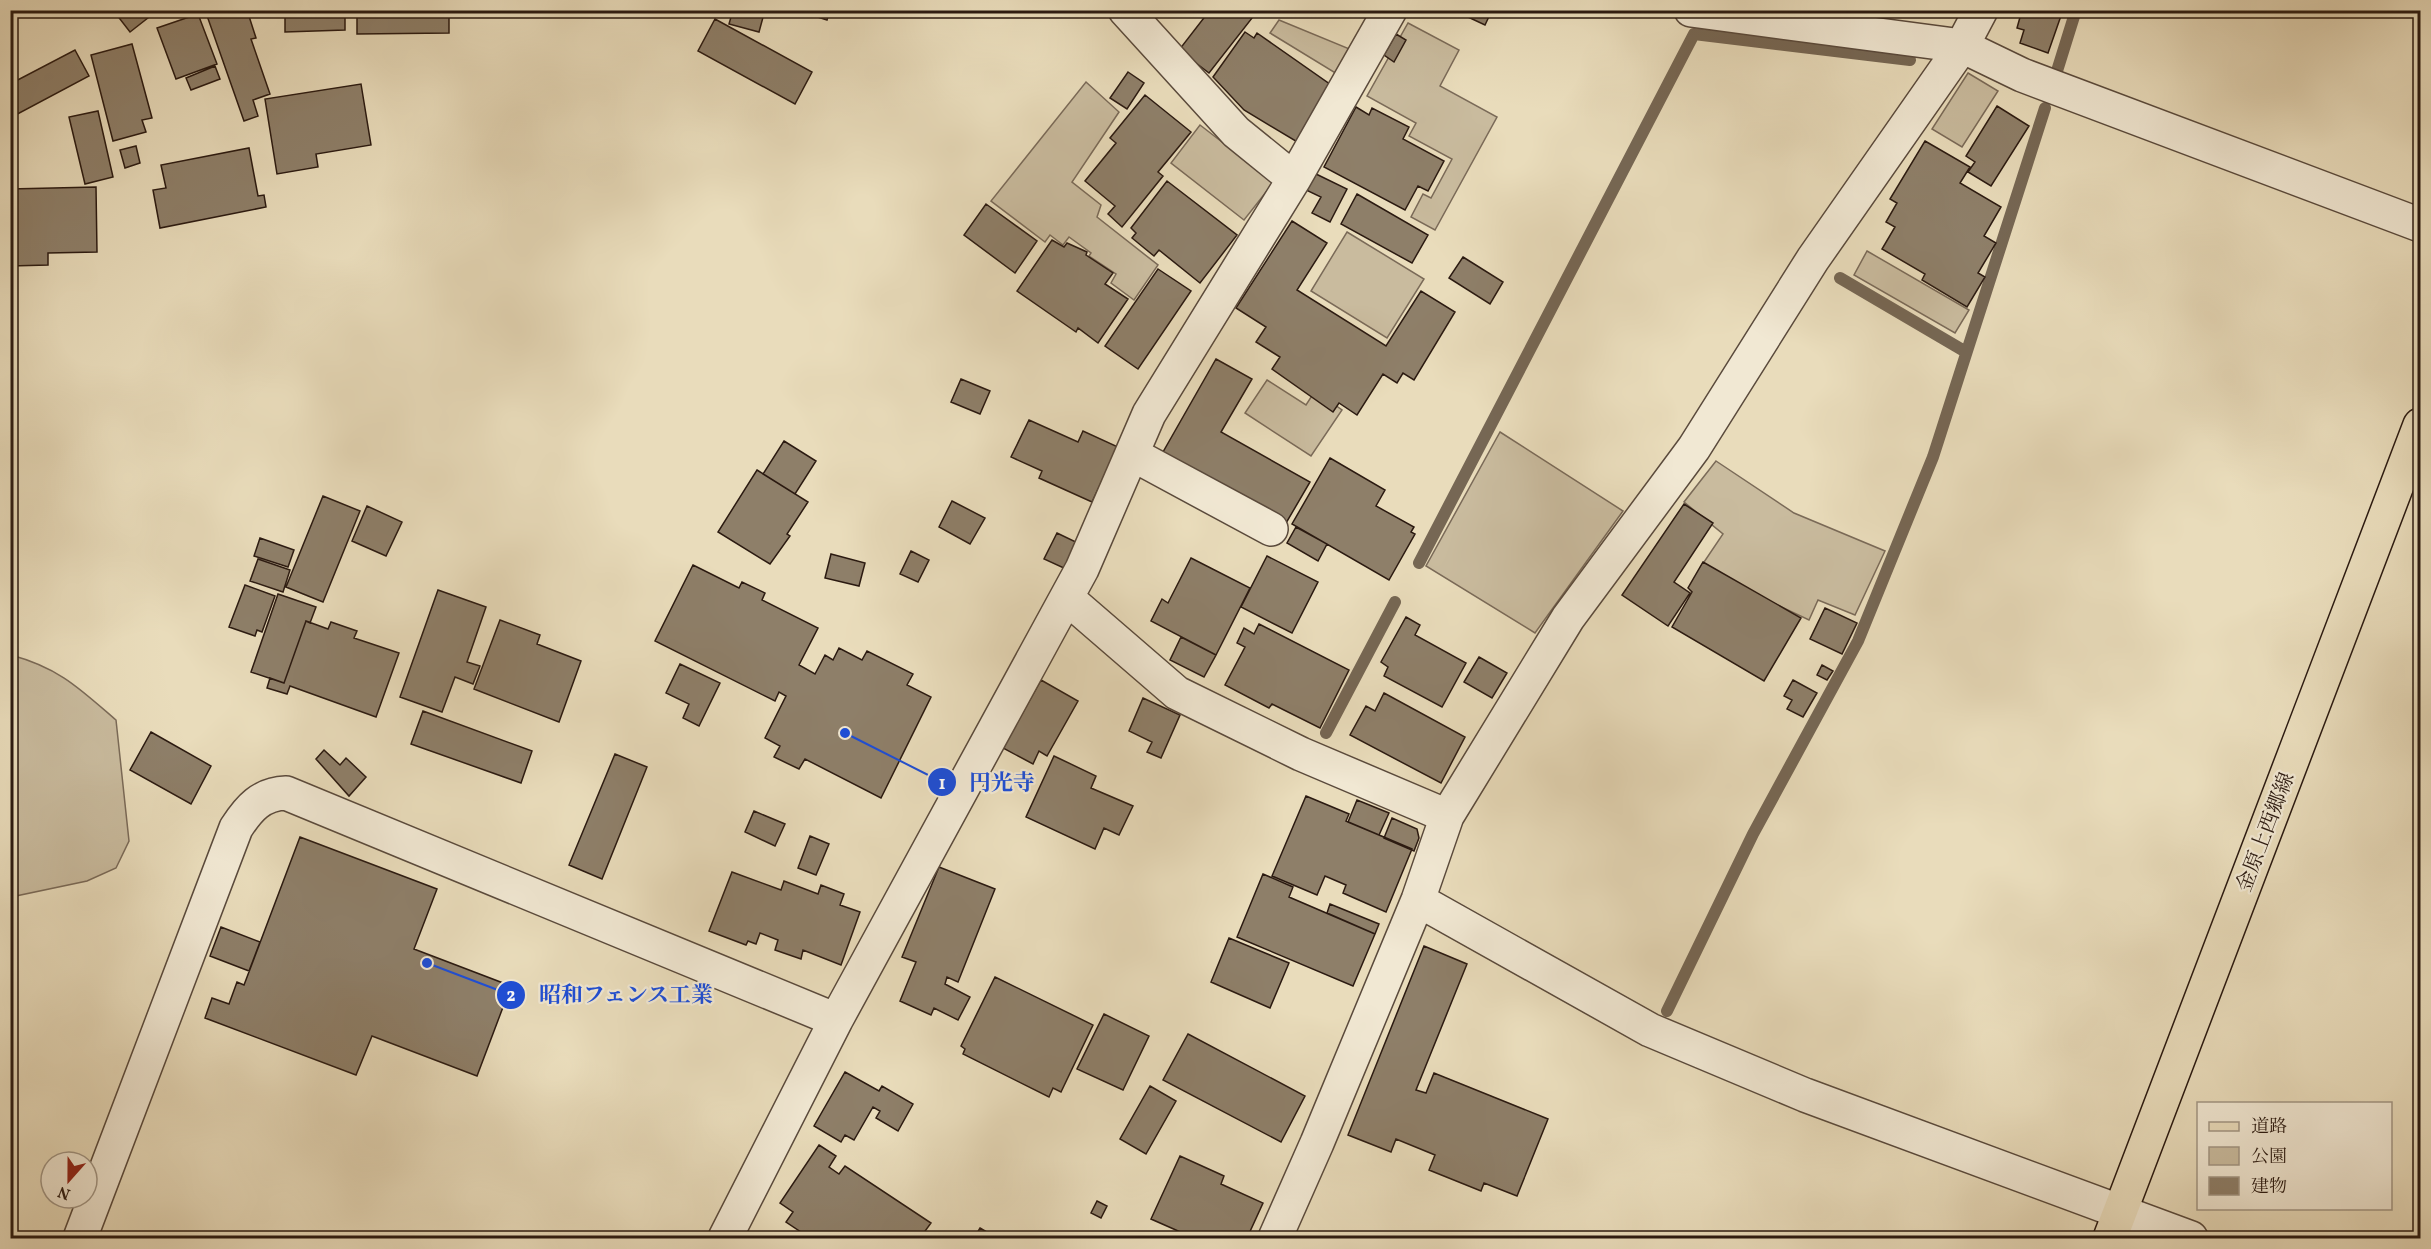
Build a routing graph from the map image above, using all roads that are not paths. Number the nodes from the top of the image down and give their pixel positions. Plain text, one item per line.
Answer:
1 (1125, 10) edge
2 (1390, 10) edge
3 (1691, 10) edge
4 (1981, 10) edge
5 (1962, 46) junction
6 (1294, 179) junction
7 (2421, 225) edge
8 (2421, 425) edge
9 (1132, 454) junction
10 (1271, 529) dead end
11 (1067, 598) junction
12 (1447, 816) junction
13 (1418, 900) junction
14 (836, 1020) junction
15 (2116, 1225) edge
16 (80, 1239) edge
17 (725, 1239) edge
18 (1275, 1239) edge
19 (2192, 1239) edge

1 - 6 street
2 - 6 street
3 - 5 street
4 - 5 street
5 - 7 street
5 - 12 street
6 - 9 street
8 - 15 main road, 金原上西郷線
9 - 10 street
9 - 11 street
11 - 12 street
11 - 14 street
12 - 13 street
13 - 15 street
13 - 18 street
14 - 16 street
14 - 17 street
15 - 19 street

